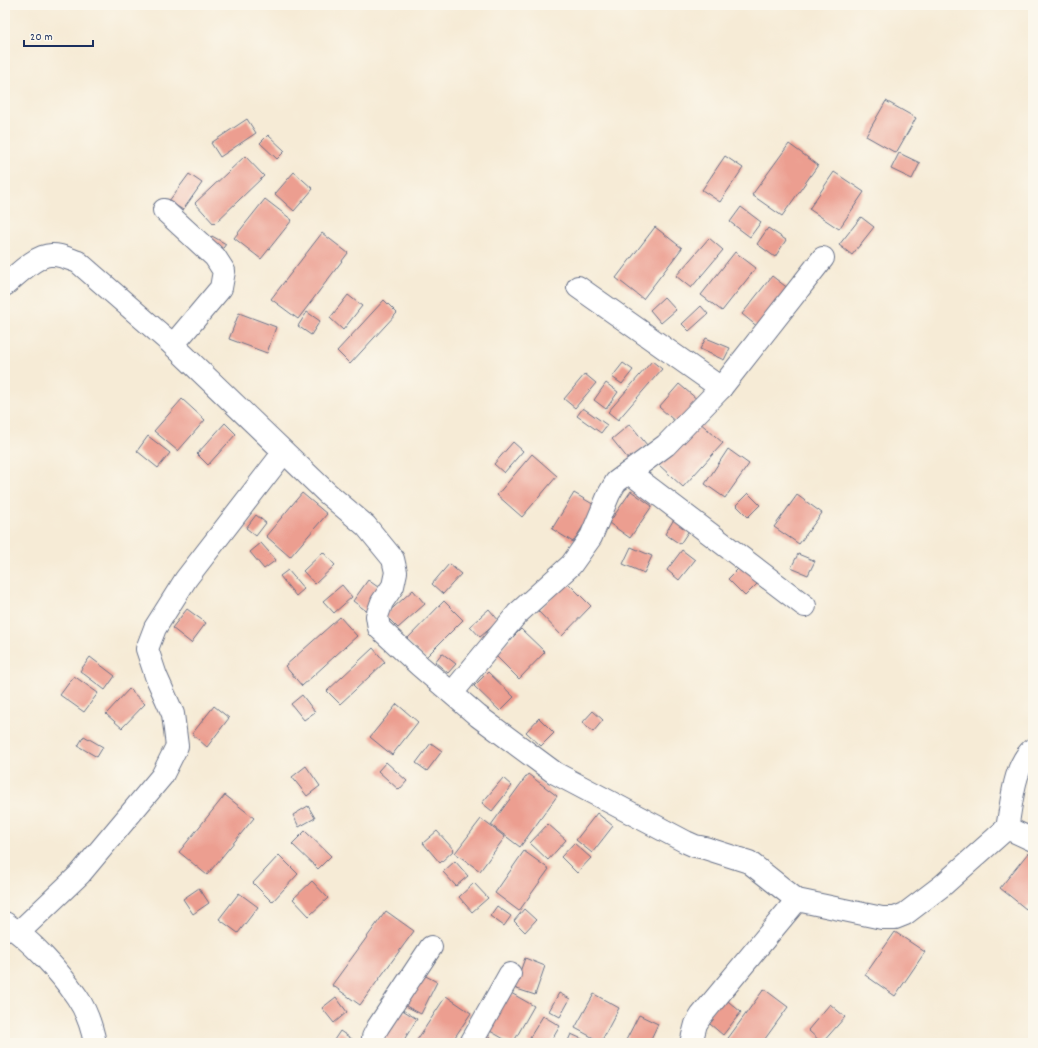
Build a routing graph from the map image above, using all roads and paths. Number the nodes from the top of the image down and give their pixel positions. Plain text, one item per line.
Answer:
1 (164, 210) dead end
2 (823, 258) dead end
3 (5, 285) edge
4 (578, 287) dead end
5 (173, 344) junction
6 (721, 388) junction
7 (284, 452) junction
8 (630, 473) junction
9 (805, 606) dead end
10 (452, 693) junction
11 (1033, 749) edge
12 (1007, 828) junction
13 (1033, 840) edge
14 (797, 900) junction
15 (12, 928) edge
16 (431, 947) dead end
17 (510, 974) dead end
18 (94, 1043) edge
19 (372, 1043) edge
20 (471, 1043) edge
21 (690, 1043) edge

1 - 5 street
2 - 6 street
3 - 5 street
4 - 6 street
5 - 7 street
6 - 8 street
7 - 10 street
7 - 15 street
8 - 9 street
8 - 10 street
10 - 14 street
11 - 12 street
12 - 13 street
12 - 14 street
14 - 21 street
15 - 18 street
16 - 19 street
17 - 20 street

